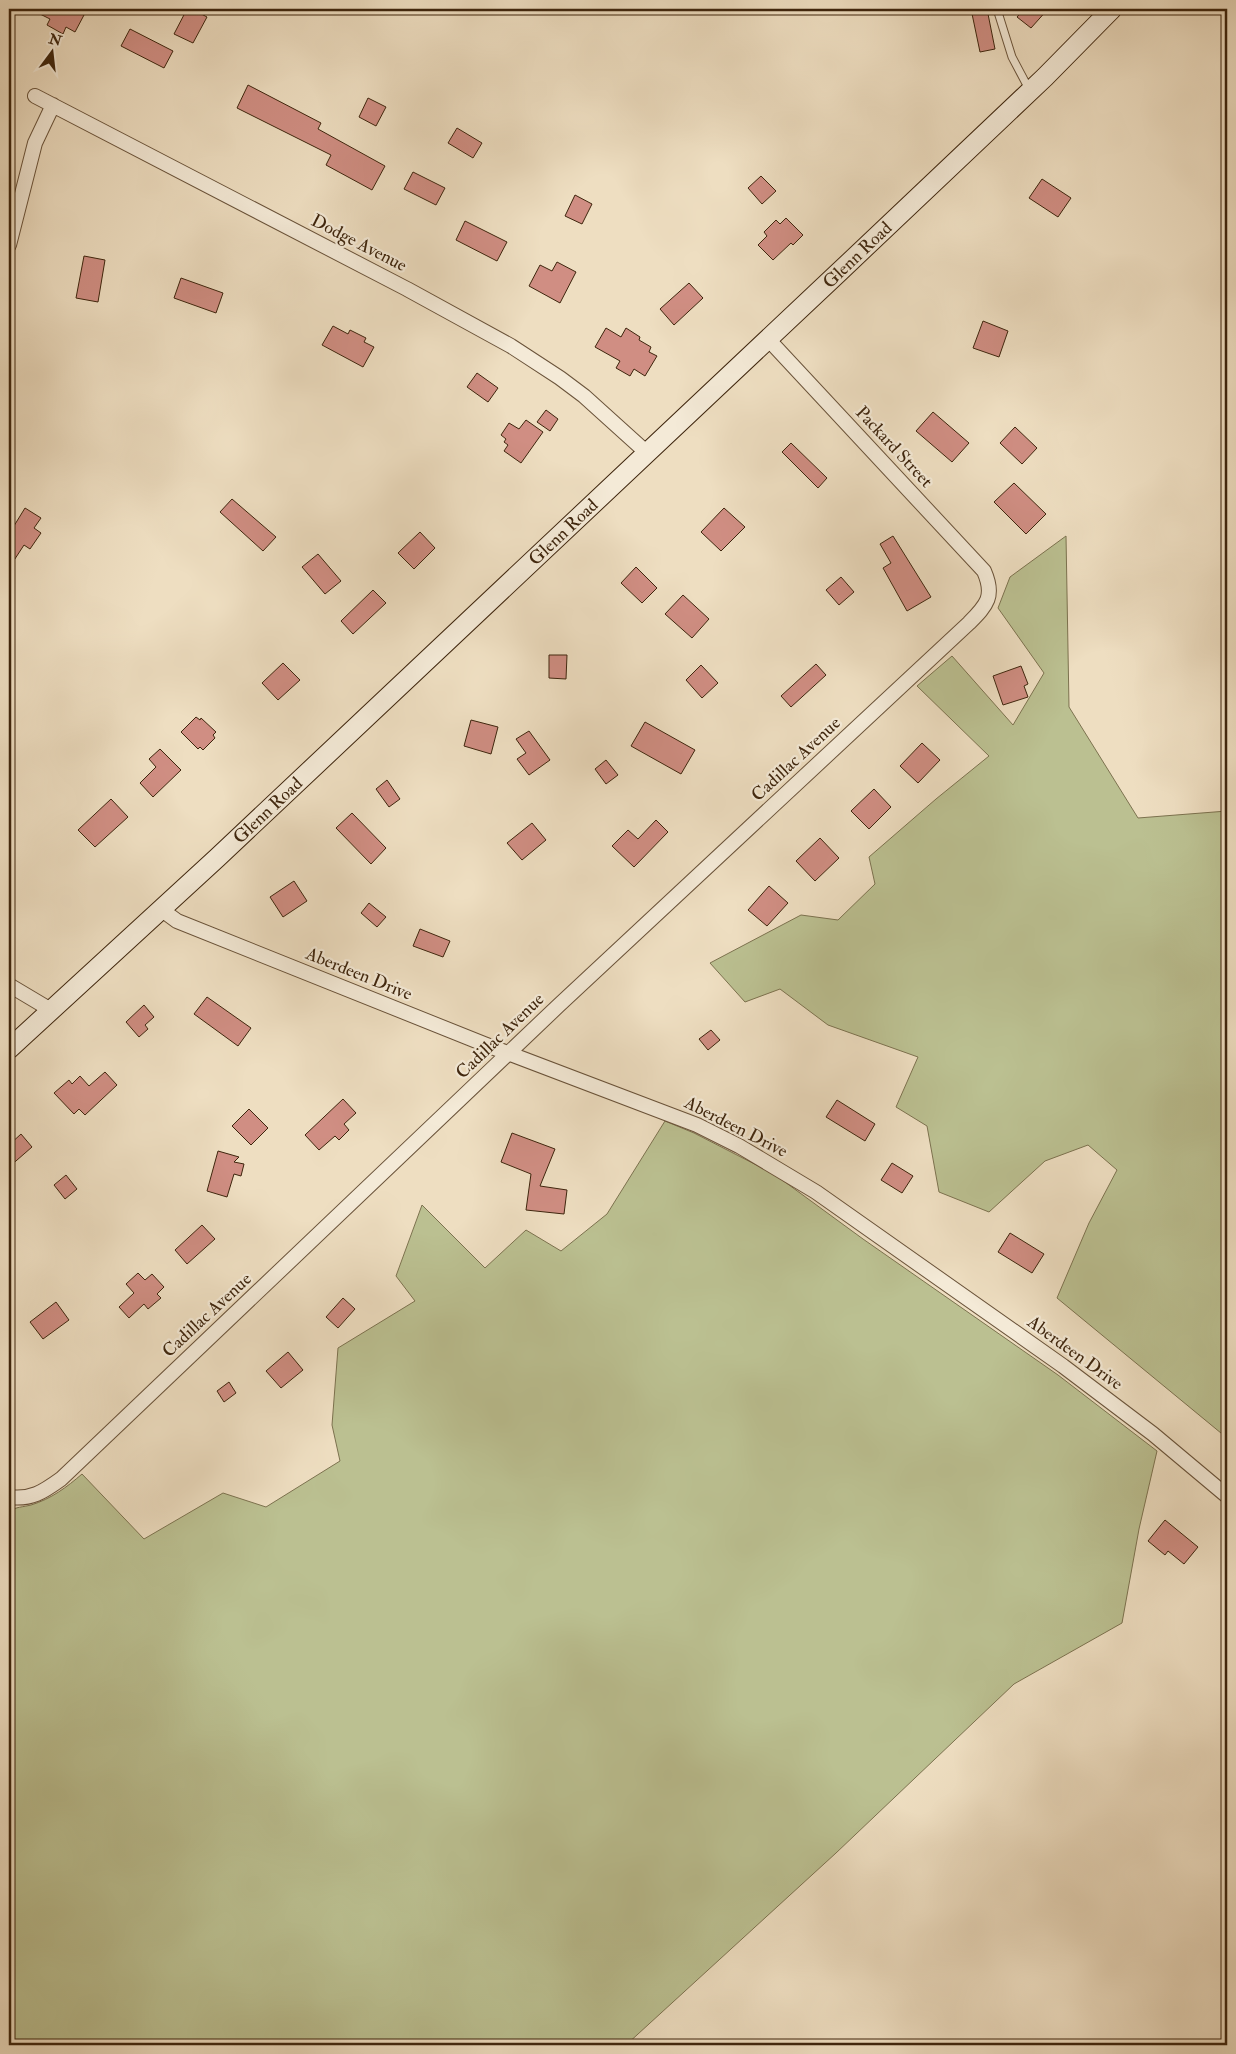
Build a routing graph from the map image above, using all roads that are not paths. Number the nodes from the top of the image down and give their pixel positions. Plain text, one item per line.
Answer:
1 (996, 9) edge
2 (1112, 9) edge
3 (1030, 91) junction
4 (35, 96) dead end
5 (53, 105) junction
6 (9, 245) edge
7 (768, 339) junction
8 (646, 452) junction
9 (989, 583) joint
10 (162, 910) junction
11 (9, 985) edge
12 (51, 1010) junction
13 (9, 1050) edge
14 (509, 1054) junction
15 (1227, 1496) edge
16 (13, 1498) edge

1 - 3 lane
2 - 3 street, Glenn Road
3 - 7 street, Glenn Road
4 - 5 street, Dodge Avenue
5 - 6 street
5 - 8 street, Dodge Avenue
7 - 8 street, Glenn Road
7 - 9 street, Packard Street
8 - 10 street, Glenn Road
9 - 14 street, Cadillac Avenue
10 - 12 street, Glenn Road
10 - 14 street, Aberdeen Drive
11 - 12 street
12 - 13 street, Glenn Road
14 - 15 street, Aberdeen Drive
14 - 16 street, Cadillac Avenue

